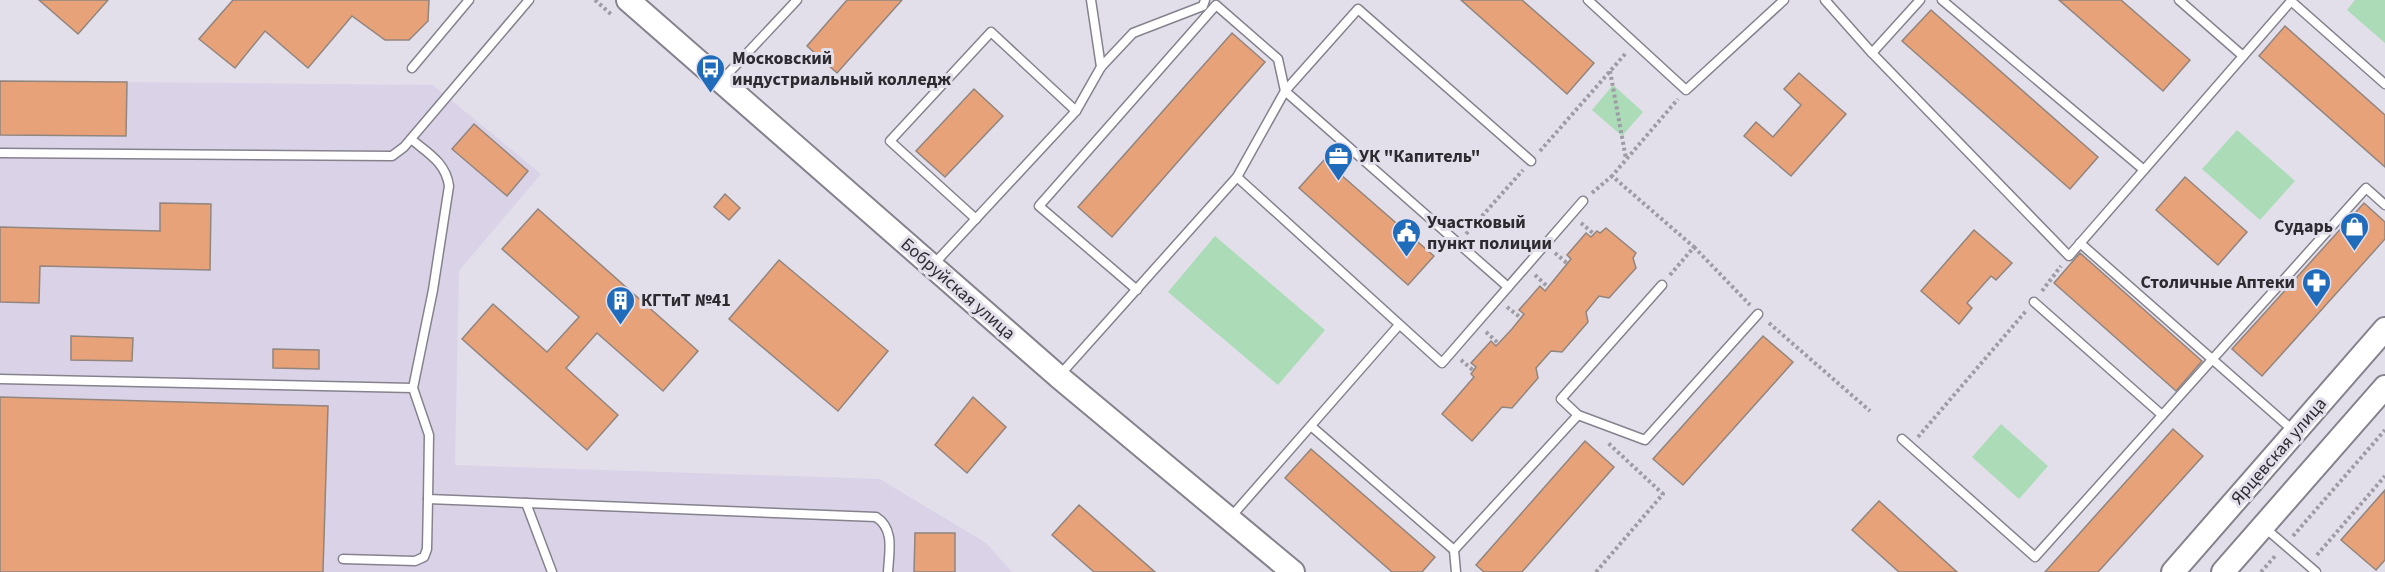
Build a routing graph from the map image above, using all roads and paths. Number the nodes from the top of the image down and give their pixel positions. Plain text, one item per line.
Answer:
1 (469, 0) edge
2 (530, 0) edge
3 (628, 0) edge
4 (797, 0) edge
5 (1091, 0) edge
6 (1205, 0) edge
7 (1588, 0) edge
8 (1784, 0) edge
9 (1825, 0) edge
10 (1920, 0) edge
11 (1942, 0) edge
12 (2179, 0) edge
13 (2291, 1) edge
14 (1634, 43) junction
15 (1872, 53) junction
16 (2243, 56) junction
17 (1101, 67) junction
18 (412, 68) dead end
19 (1610, 70) junction
20 (722, 80) junction
21 (2385, 84) edge
22 (1686, 90) junction
23 (1285, 91) junction
24 (1076, 111) junction
25 (411, 139) junction
26 (0, 153) edge
27 (1626, 160) junction
28 (1531, 161) junction
29 (2144, 170) junction
30 (1612, 176) junction
31 (1237, 177) junction
32 (1583, 201) joint
33 (2385, 206) edge
34 (976, 219) junction
35 (1581, 222) dead end
36 (1594, 234) dead end
37 (1459, 243) junction
38 (2080, 243) junction
39 (1695, 247) junction
40 (1554, 252) dead end
41 (2069, 256) junction
42 (1568, 264) dead end
43 (932, 266) junction
44 (1535, 275) dead end
45 (1662, 285) joint
46 (1508, 287) junction
47 (1548, 287) dead end
48 (1137, 290) junction
49 (2034, 302) junction
50 (1507, 307) dead end
51 (1758, 314) junction
52 (1521, 318) dead end
53 (1399, 325) junction
54 (2385, 329) edge
55 (1486, 332) dead end
56 (1498, 343) dead end
57 (2211, 359) junction
58 (1461, 360) dead end
59 (1474, 371) dead end
60 (1059, 377) junction
61 (0, 379) edge
62 (2385, 387) edge
63 (413, 388) junction
64 (1870, 411) dead end
65 (1578, 415) junction
66 (2162, 415) junction
67 (1311, 426) junction
68 (2385, 430) edge
69 (2295, 432) junction
70 (1604, 439) dead end
71 (1902, 439) dead end
72 (1910, 446) junction
73 (2385, 476) edge
74 (428, 499) junction
75 (526, 503) junction
76 (1230, 518) junction
77 (2263, 526) junction
78 (2285, 544) junction
79 (1454, 550) junction
80 (343, 559) dead end
81 (2308, 565) junction
82 (552, 572) edge
83 (888, 572) edge
84 (1293, 572) edge
85 (1456, 572) edge
86 (1596, 572) edge
87 (2173, 572) edge
88 (2223, 572) edge
89 (2261, 572) edge
90 (2316, 572) edge

1 - 18 lane
2 - 25 lane
3 - 20 street, Бобруйская улица
4 - 20 lane
5 - 17 lane
6 - 17 lane
7 - 14 lane
8 - 22 lane
9 - 15 lane
10 - 15 lane
11 - 29 lane
12 - 16 lane
13 - 16 lane
13 - 21 lane
14 - 19 path
14 - 22 lane
15 - 41 lane
16 - 29 lane
17 - 24 lane
19 - 27 path
19 - 28 path
20 - 43 street, Бобруйская улица
22 - 27 path
23 - 28 lane
23 - 31 lane
23 - 37 lane
23 - 48 lane
24 - 34 lane
24 - 34 lane
25 - 26 lane
25 - 63 lane
27 - 30 path
28 - 37 path
29 - 38 lane
30 - 32 path
30 - 39 path
31 - 48 lane
31 - 53 lane
32 - 46 lane
33 - 57 lane
34 - 43 lane
35 - 36 path
37 - 46 lane
38 - 41 lane
38 - 57 lane
39 - 45 path
39 - 51 path
40 - 42 path
41 - 49 path
43 - 60 street, Бобруйская улица
44 - 47 path
45 - 65 lane
46 - 53 lane
48 - 60 lane
49 - 66 lane
49 - 72 path
50 - 52 path
51 - 64 path
51 - 65 lane
53 - 67 lane
54 - 69 street, Ярцевская улица
55 - 56 path
57 - 66 lane
57 - 69 lane
58 - 59 path
60 - 76 street, Бобруйская улица
61 - 63 lane
62 - 77 street, Ярцевская улица
63 - 74 lane
65 - 79 lane
66 - 72 lane
67 - 76 lane
67 - 79 lane
68 - 78 path
69 - 87 street, Ярцевская улица
70 - 86 path
71 - 72 lane
73 - 81 path
74 - 75 lane
74 - 80 lane
75 - 82 lane
75 - 83 lane
76 - 84 street, Бобруйская улица
77 - 78 lane
77 - 88 street, Ярцевская улица
78 - 81 lane
78 - 89 path
79 - 85 lane
81 - 90 lane

